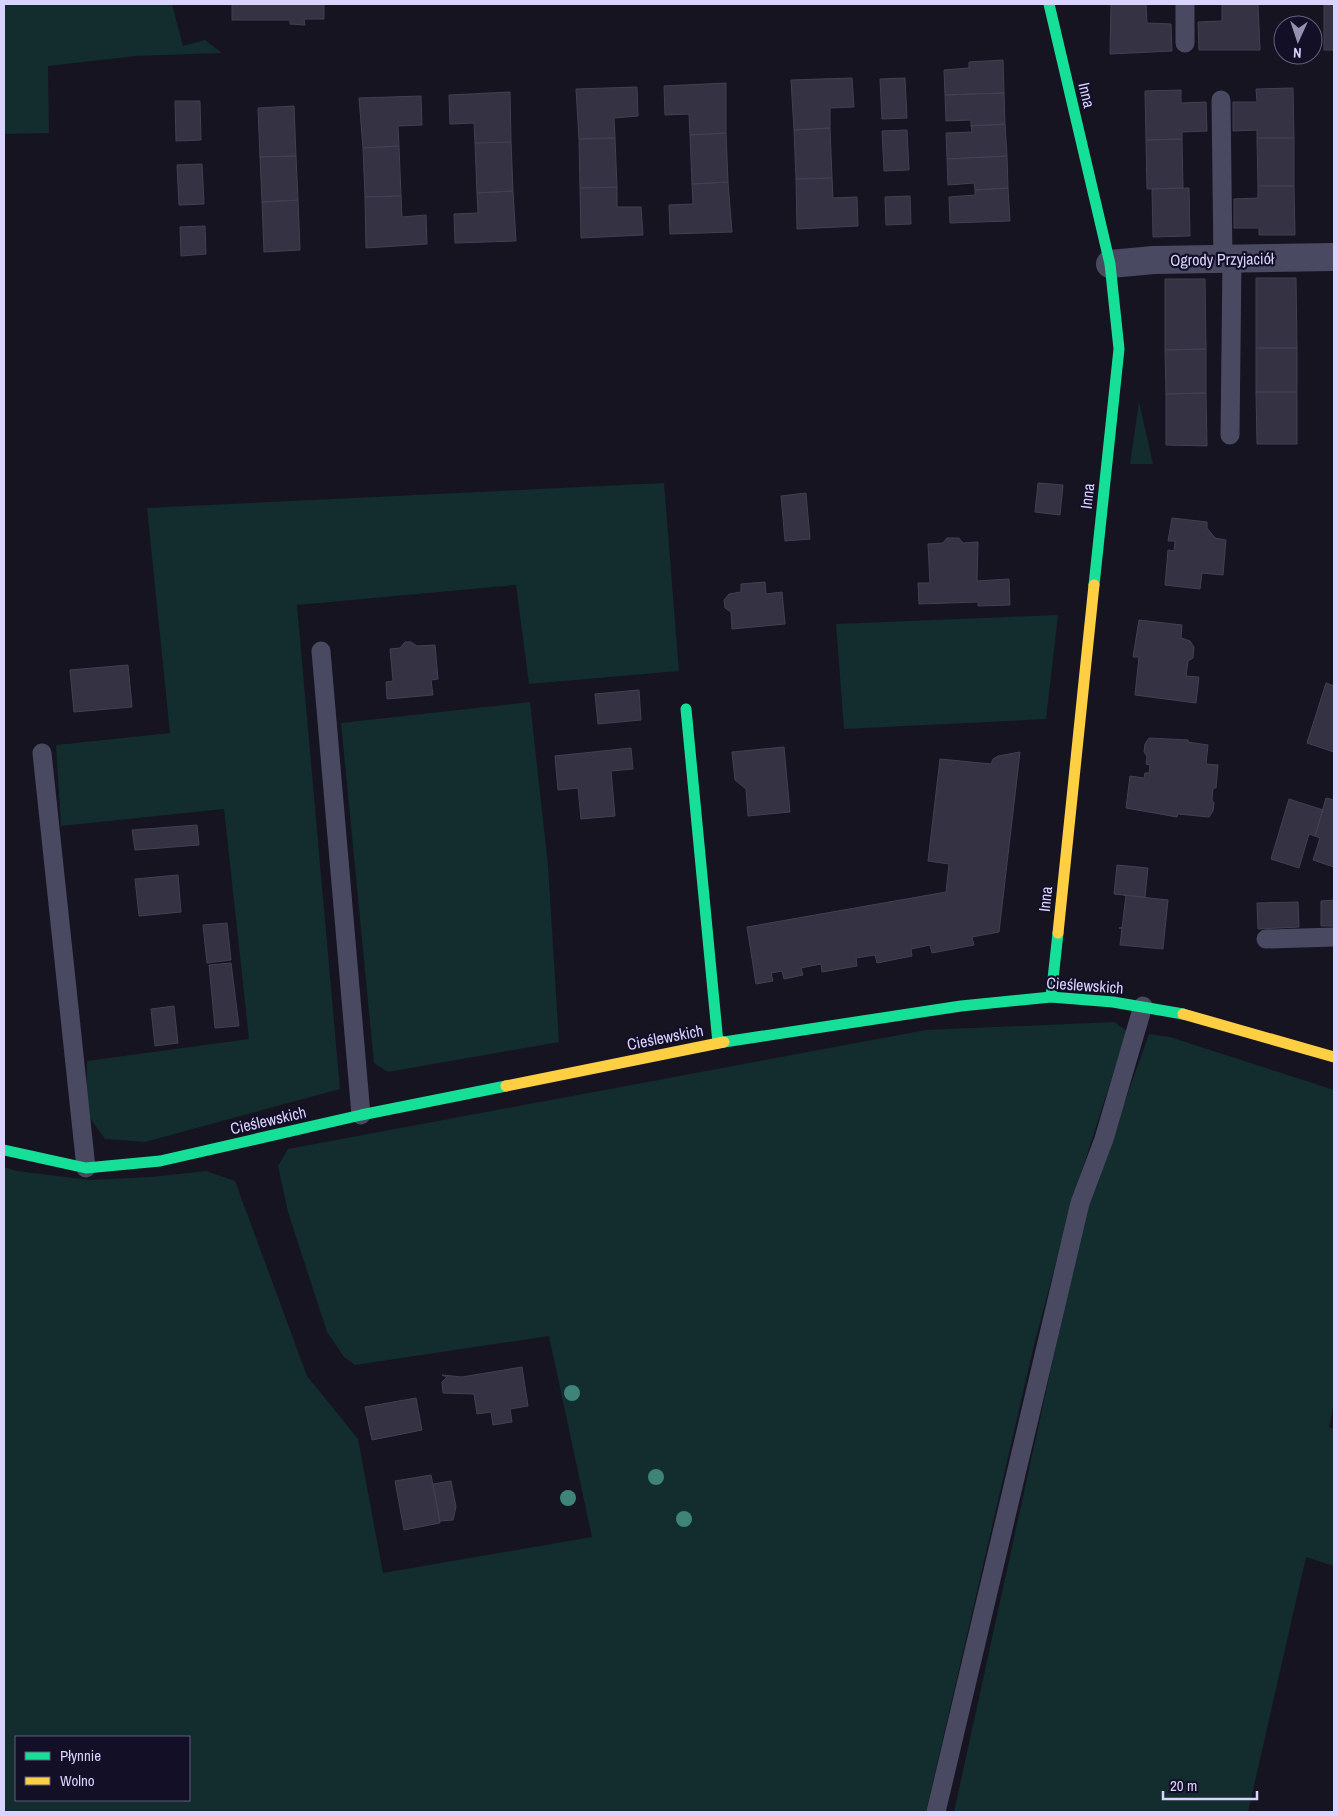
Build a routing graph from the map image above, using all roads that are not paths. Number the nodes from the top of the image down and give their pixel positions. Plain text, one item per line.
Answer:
1 (1049, 4) edge
2 (1185, 4) edge
3 (1186, 43) dead end
4 (1221, 100) dead end
5 (1334, 257) edge
6 (1227, 260) junction
7 (1110, 264) junction
8 (1230, 435) dead end
9 (321, 651) dead end
10 (686, 709) dead end
11 (42, 753) dead end
12 (1334, 937) edge
13 (1266, 939) dead end
14 (1051, 997) junction
15 (1143, 1006) junction
16 (718, 1043) junction
17 (1334, 1058) edge
18 (361, 1115) junction
19 (4, 1150) edge
20 (86, 1168) junction
21 (936, 1812) edge

1 - 7 street, Inna
2 - 3 lane
4 - 6 lane
5 - 6 street, Ogrody Przyjaciół
6 - 7 street, Ogrody Przyjaciół
6 - 8 lane
7 - 14 street, Inna
9 - 18 lane
10 - 16 street
11 - 20 lane
12 - 13 lane
14 - 15 street, Cieślewskich
14 - 16 street, Cieślewskich
15 - 17 street, Cieślewskich
15 - 21 lane
16 - 18 street, Cieślewskich
18 - 20 street, Cieślewskich
19 - 20 street, Cieślewskich

